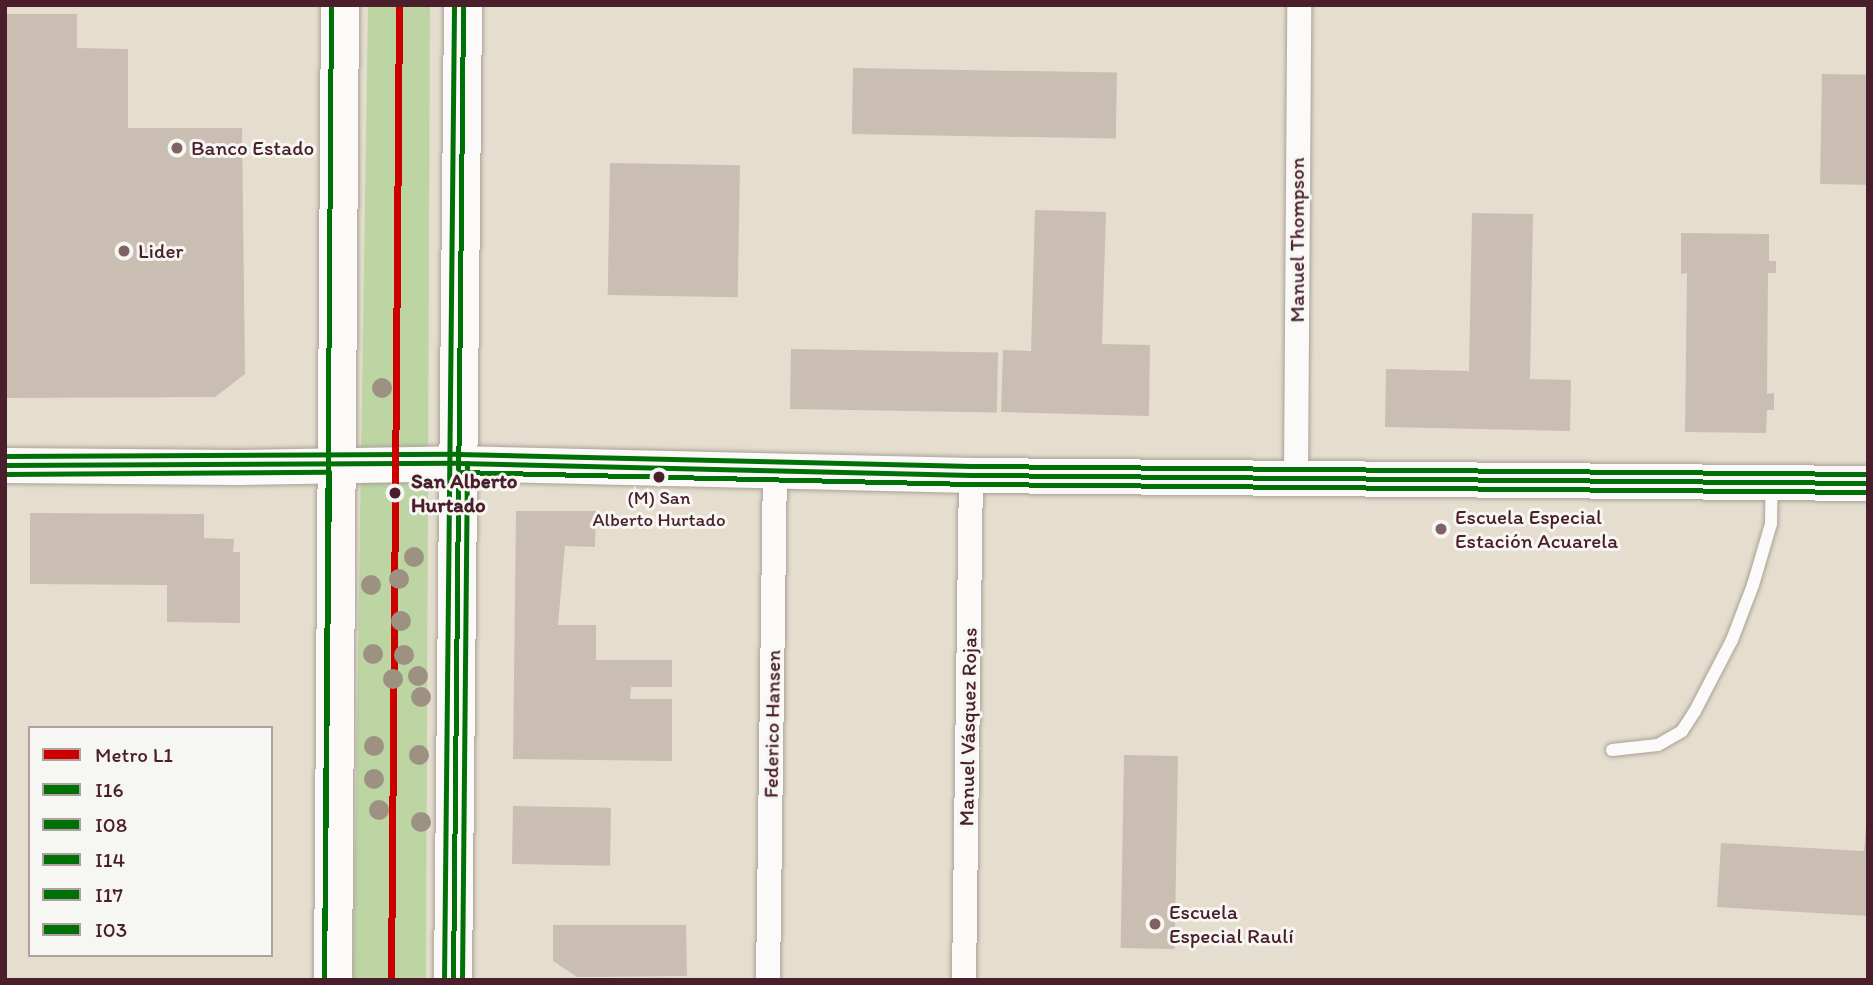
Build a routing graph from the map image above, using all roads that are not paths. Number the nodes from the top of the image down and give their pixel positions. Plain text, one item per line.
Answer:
1 (340, 5) edge
2 (463, 5) edge
3 (1299, 5) edge
4 (338, 463) junction
5 (458, 463) junction
6 (5, 465) edge
7 (775, 467) junction
8 (971, 475) junction
9 (1296, 475) junction
10 (1773, 481) junction
11 (1868, 483) edge
12 (1612, 751) dead end
13 (333, 980) edge
14 (453, 980) edge
15 (768, 980) edge
16 (964, 980) edge

1 - 4 main road
2 - 5 main road
3 - 9 street, Manuel Thompson
4 - 5 street
4 - 6 street
4 - 13 main road
5 - 7 street
5 - 14 main road
7 - 8 street
7 - 15 street, Federico Hansen
8 - 9 street
8 - 16 street, Manuel Vásquez Rojas
9 - 10 street
10 - 11 street
10 - 12 lane

